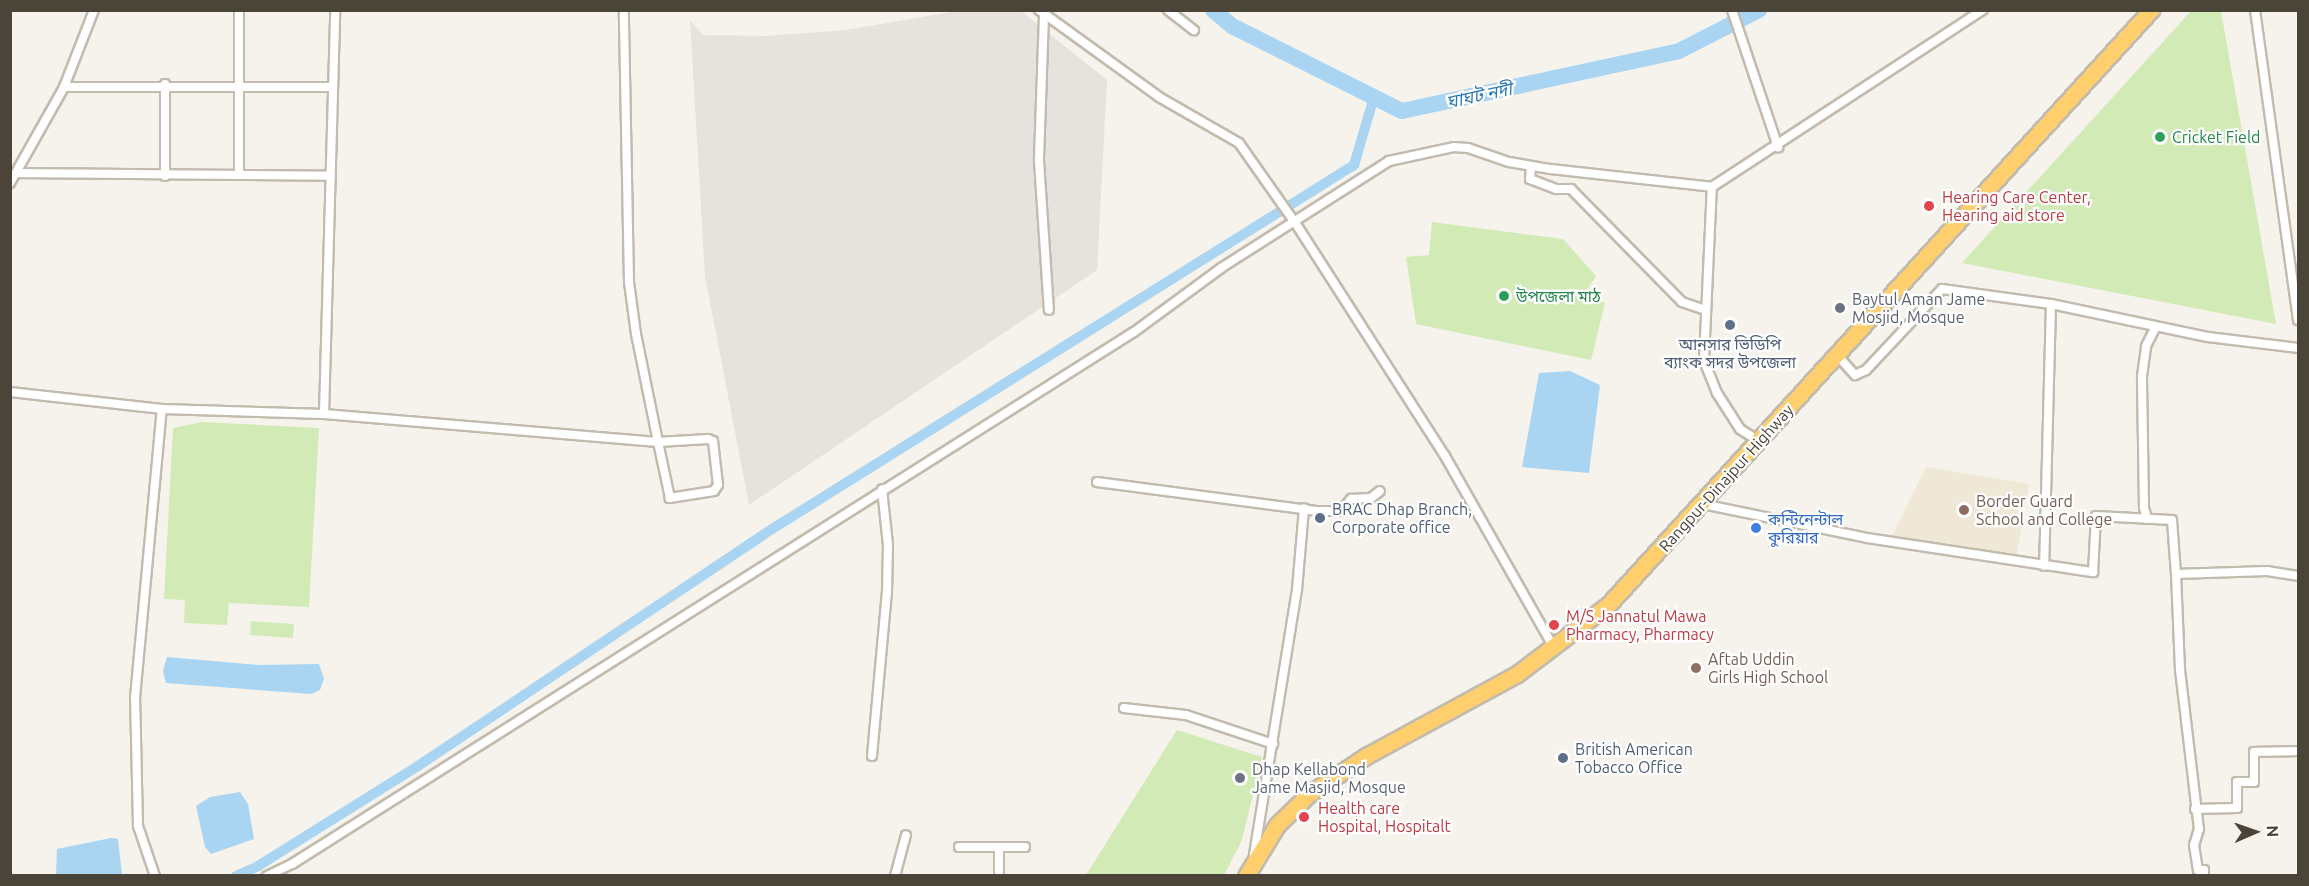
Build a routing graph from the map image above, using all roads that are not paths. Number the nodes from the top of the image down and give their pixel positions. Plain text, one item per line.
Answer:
1 (94, 10) edge
2 (239, 10) edge
3 (335, 10) edge
4 (624, 10) edge
5 (1168, 10) edge
6 (1732, 10) edge
7 (1983, 10) edge
8 (2151, 10) edge
9 (2255, 10) edge
10 (1041, 13) edge
11 (1194, 30) dead end
12 (165, 84) junction
13 (238, 84) junction
14 (64, 87) junction
15 (333, 87) junction
16 (1778, 147) junction
17 (1531, 166) junction
18 (17, 174) junction
19 (239, 175) junction
20 (165, 176) junction
21 (331, 176) junction
22 (10, 183) edge
23 (1712, 187) junction
24 (1295, 221) junction
25 (2051, 304) junction
26 (1049, 309) dead end
27 (1705, 310) junction
28 (2298, 320) edge
29 (2156, 326) junction
30 (2298, 348) edge
31 (1837, 355) junction
32 (10, 392) edge
33 (162, 409) junction
34 (324, 414) junction
35 (1759, 441) junction
36 (657, 442) junction
37 (1096, 482) dead end
38 (882, 489) junction
39 (1380, 491) dead end
40 (1702, 504) junction
41 (1304, 508) junction
42 (2147, 519) junction
43 (2044, 566) junction
44 (2176, 574) junction
45 (2298, 576) edge
46 (1554, 648) junction
47 (1124, 708) dead end
48 (1274, 744) junction
49 (2298, 751) edge
50 (872, 756) dead end
51 (2195, 809) junction
52 (906, 836) dead end
53 (959, 847) dead end
54 (1025, 847) dead end
55 (999, 848) junction
56 (1254, 859) junction
57 (155, 876) edge
58 (267, 876) edge
59 (895, 876) edge
60 (999, 876) edge
61 (1246, 876) edge
62 (2204, 876) edge

1 - 14 street
2 - 13 street
3 - 15 street
4 - 36 street
5 - 11 street
6 - 16 street
7 - 16 street
8 - 31 highway, Rangpur-Dinajpur Highway
9 - 28 street
10 - 24 street
10 - 26 street
12 - 13 street
12 - 14 street
12 - 20 street
13 - 15 street
13 - 19 street
14 - 18 street
15 - 21 street
16 - 23 street
17 - 23 street
17 - 24 street
17 - 27 street
18 - 20 street
18 - 22 street
19 - 20 street
19 - 21 street
21 - 34 street
23 - 27 street
24 - 38 street
24 - 46 street
25 - 29 street
25 - 31 street
25 - 43 street
27 - 35 street
29 - 30 street
29 - 42 street
31 - 35 highway, Rangpur-Dinajpur Highway
32 - 33 street
33 - 34 street
33 - 57 street
34 - 36 street
35 - 40 highway, Rangpur-Dinajpur Highway
36 - 36 street
37 - 41 street
38 - 50 street
38 - 58 street
39 - 41 street
40 - 43 street
40 - 46 highway, Rangpur-Dinajpur Highway
41 - 48 street
42 - 43 street
42 - 44 street
44 - 45 street
44 - 51 street
46 - 56 highway, Rangpur-Dinajpur Highway
47 - 48 street
48 - 56 street
49 - 51 street
51 - 62 street
52 - 59 street
53 - 55 street
54 - 55 street
55 - 60 street
56 - 61 highway, Rangpur-Dinajpur Highway

